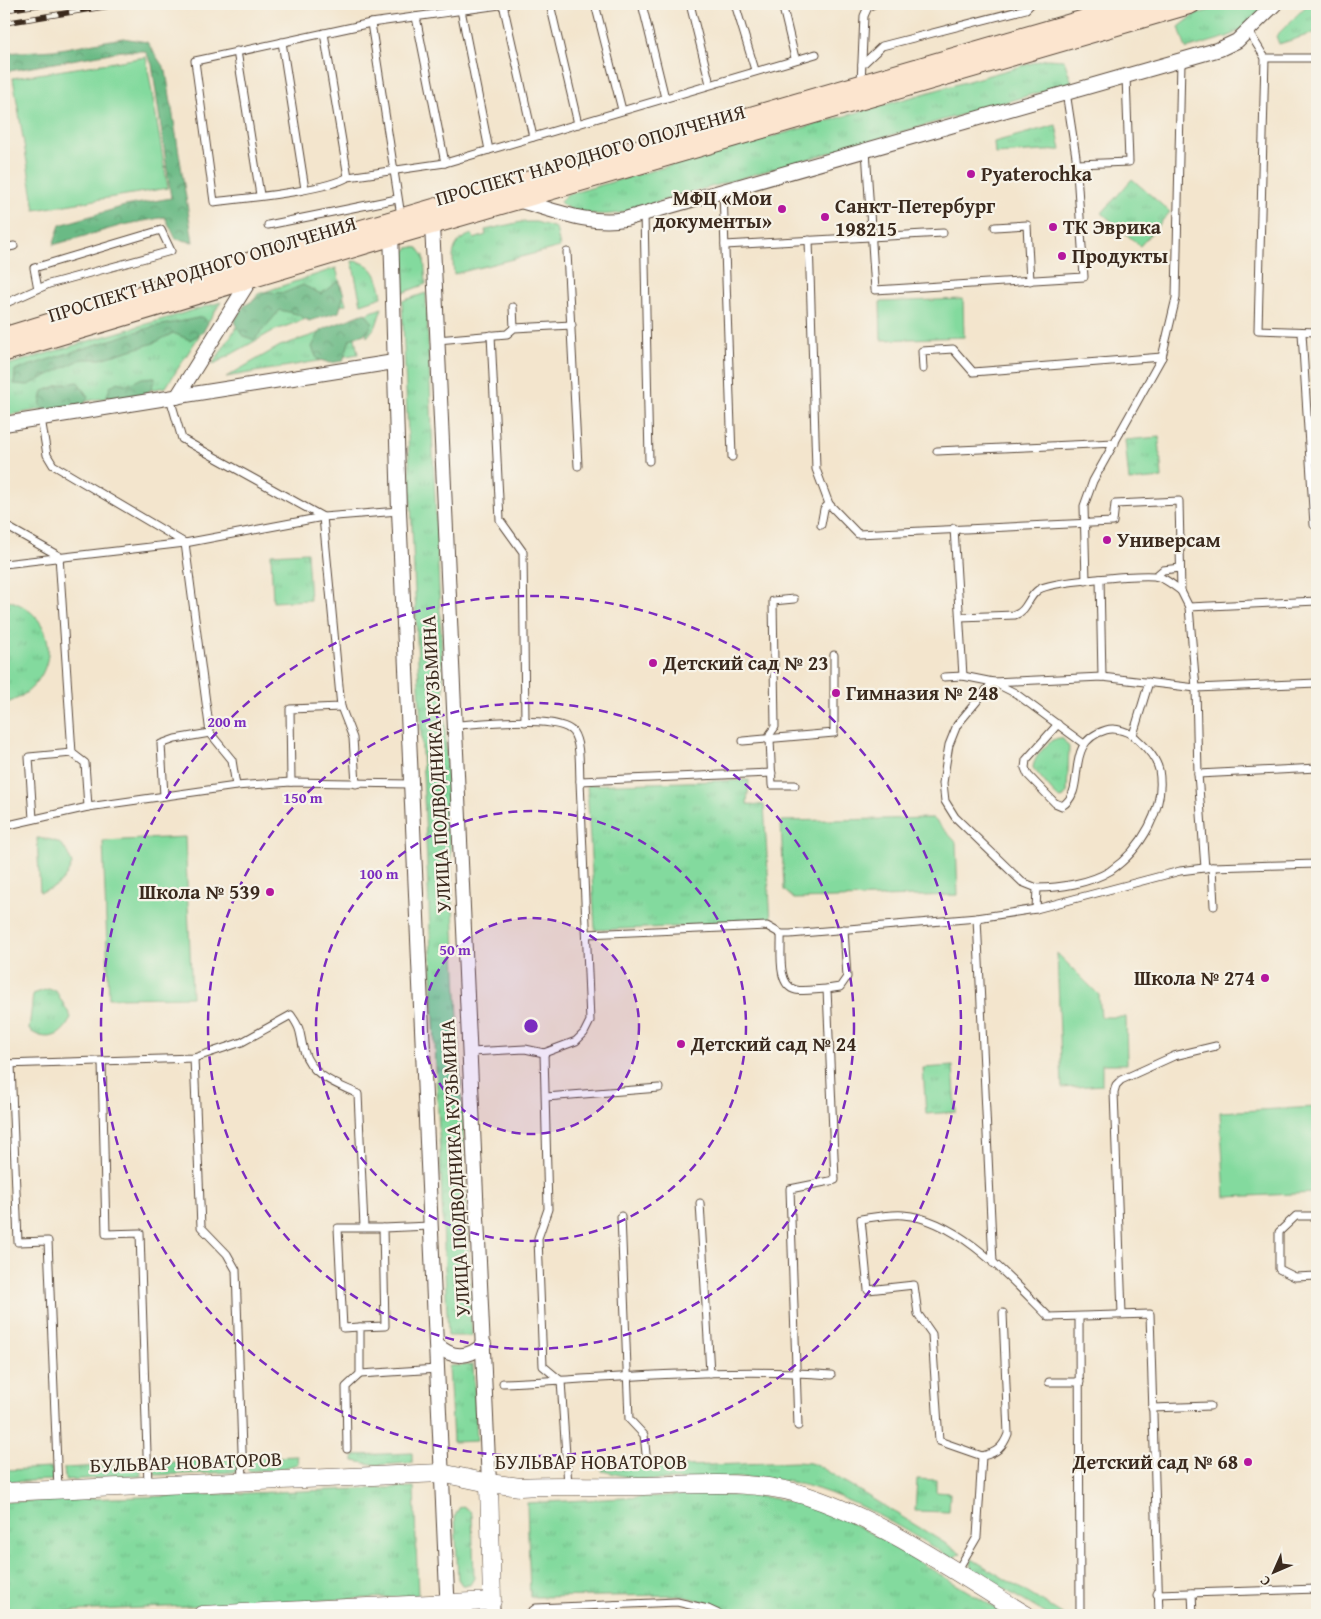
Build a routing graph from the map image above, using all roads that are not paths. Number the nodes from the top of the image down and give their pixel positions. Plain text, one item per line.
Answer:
1 (505, 4) edge
2 (550, 4) edge
3 (595, 4) edge
4 (642, 4) edge
5 (690, 4) edge
6 (736, 4) edge
7 (782, 4) edge
8 (874, 4) edge
9 (1031, 4) edge
10 (1138, 4) edge
11 (1191, 4) edge
12 (1275, 4) edge
13 (461, 10) junction
14 (416, 17) junction
15 (371, 23) junction
16 (1249, 32) junction
17 (324, 33) junction
18 (282, 42) junction
19 (237, 52) junction
20 (816, 54) dead end
21 (795, 58) junction
22 (1265, 58) junction
23 (1317, 58) edge
24 (1181, 61) junction
25 (755, 70) junction
26 (862, 74) junction
27 (1126, 76) junction
28 (710, 84) junction
29 (1066, 92) junction
30 (664, 98) junction
31 (622, 110) junction
32 (578, 124) junction
33 (533, 137) junction
34 (489, 150) junction
35 (866, 150) junction
36 (445, 163) junction
37 (1077, 164) junction
38 (394, 171) junction
39 (348, 177) junction
40 (305, 189) junction
41 (723, 190) junction
42 (260, 195) junction
43 (397, 199) junction
44 (516, 200) junction
45 (644, 213) junction
46 (428, 219) junction
47 (268, 225) dead end
48 (394, 226) junction
49 (995, 227) dead end
50 (943, 233) dead end
51 (872, 236) junction
52 (809, 240) junction
53 (725, 245) junction
54 (14, 246) dead end
55 (4, 248) edge
56 (568, 252) dead end
57 (251, 278) junction
58 (1030, 281) junction
59 (38, 289) junction
60 (4, 304) edge
61 (513, 307) dead end
62 (572, 325) junction
63 (514, 328) junction
64 (1317, 332) edge
65 (1302, 333) junction
66 (491, 335) junction
67 (5, 337) edge
68 (438, 340) junction
69 (1162, 357) junction
70 (394, 362) junction
71 (922, 369) dead end
72 (173, 397) junction
73 (41, 418) junction
74 (4, 424) edge
75 (1114, 443) junction
76 (937, 451) dead end
77 (732, 457) dead end
78 (649, 461) dead end
79 (578, 466) dead end
80 (829, 504) junction
81 (399, 511) junction
82 (322, 517) junction
83 (4, 525) edge
84 (821, 525) dead end
85 (1084, 525) junction
86 (1314, 525) dead end
87 (954, 528) junction
88 (185, 543) junction
89 (59, 556) junction
90 (4, 564) edge
91 (1180, 568) junction
92 (1156, 576) junction
93 (1100, 580) junction
94 (1086, 581) junction
95 (1181, 591) junction
96 (794, 600) dead end
97 (1317, 601) edge
98 (1189, 607) junction
99 (960, 618) junction
100 (834, 655) dead end
101 (963, 676) junction
102 (944, 677) dead end
103 (1102, 677) junction
104 (993, 682) junction
105 (1149, 682) junction
106 (1317, 683) edge
107 (1196, 688) junction
108 (341, 706) junction
109 (525, 722) junction
110 (1058, 724) junction
111 (456, 725) junction
112 (210, 733) junction
113 (1133, 735) junction
114 (770, 739) junction
115 (744, 741) dead end
116 (1084, 744) junction
117 (72, 753) junction
118 (1317, 768) edge
119 (772, 773) junction
120 (1198, 774) junction
121 (580, 781) junction
122 (291, 782) junction
123 (356, 784) junction
124 (410, 784) junction
125 (795, 784) dead end
126 (236, 786) junction
127 (164, 796) junction
128 (88, 807) junction
129 (33, 819) junction
130 (4, 826) edge
131 (1317, 864) edge
132 (1209, 867) junction
133 (1037, 888) junction
134 (1214, 906) dead end
135 (1036, 909) junction
136 (976, 918) junction
137 (844, 930) junction
138 (586, 934) junction
139 (781, 934) junction
140 (827, 989) junction
141 (1216, 1046) dead end
142 (471, 1052) junction
143 (544, 1054) junction
144 (194, 1058) junction
145 (102, 1062) junction
146 (7, 1064) edge
147 (660, 1088) dead end
148 (546, 1097) junction
149 (700, 1203) dead end
150 (621, 1216) dead end
151 (1317, 1216) edge
152 (430, 1226) junction
153 (364, 1228) junction
154 (382, 1228) junction
155 (993, 1262) junction
156 (1317, 1276) edge
157 (1003, 1313) dead end
158 (1122, 1314) junction
159 (1079, 1317) junction
160 (360, 1328) junction
161 (436, 1344) junction
162 (484, 1344) junction
163 (436, 1369) junction
164 (796, 1372) junction
165 (710, 1373) junction
166 (360, 1374) junction
167 (831, 1375) dead end
168 (626, 1377) junction
169 (561, 1380) junction
170 (1049, 1382) dead end
171 (1080, 1382) junction
172 (503, 1383) dead end
173 (1210, 1406) dead end
174 (1152, 1408) junction
175 (798, 1426) dead end
176 (347, 1450) dead end
177 (982, 1456) junction
178 (647, 1463) dead end
179 (441, 1473) junction
180 (243, 1481) junction
181 (488, 1484) junction
182 (148, 1485) junction
183 (568, 1485) junction
184 (58, 1489) junction
185 (4, 1492) edge
186 (956, 1573) junction
187 (1317, 1589) edge
188 (1192, 1593) junction
189 (1157, 1594) junction
190 (615, 1605) junction
191 (493, 1608) edge
192 (447, 1610) edge
193 (302, 1613) edge
194 (202, 1615) edge
195 (527, 1615) edge
196 (615, 1615) edge
197 (721, 1615) edge
198 (1026, 1615) edge
199 (1080, 1615) edge
200 (1158, 1615) edge
201 (1193, 1615) edge

1 - 13 lane
1 - 33 lane
2 - 32 lane
3 - 31 lane
4 - 30 lane
5 - 28 lane
6 - 25 lane
7 - 21 lane
8 - 26 lane
9 - 26 lane
10 - 26 main road, ПРОСПЕКТ НАРОДНОГО ОПОЛЧЕНИЯ
11 - 44 main road, ПРОСПЕКТ НАРОДНОГО ОПОЛЧЕНИЯ
12 - 16 street
13 - 14 lane
13 - 34 lane
14 - 15 lane
14 - 36 lane
15 - 17 lane
15 - 38 lane
16 - 22 lane
16 - 24 street
17 - 18 lane
17 - 39 lane
18 - 19 lane
18 - 40 lane
19 - 42 lane
19 - 42 lane
20 - 21 lane
21 - 25 lane
22 - 23 lane
22 - 65 lane
24 - 27 street
24 - 69 lane
25 - 28 lane
26 - 46 main road, ПРОСПЕКТ НАРОДНОГО ОПОЛЧЕНИЯ
27 - 29 street
27 - 37 lane
28 - 30 lane
29 - 35 street
29 - 37 lane
30 - 31 lane
31 - 32 lane
32 - 33 lane
33 - 34 lane
34 - 36 lane
35 - 41 street
35 - 51 lane
36 - 38 lane
37 - 58 lane
38 - 39 lane
38 - 43 lane
39 - 40 lane
40 - 42 lane
41 - 45 street
41 - 53 lane
43 - 47 lane
43 - 48 lane
44 - 45 street
44 - 46 main road, ПРОСПЕКТ НАРОДНОГО ОПОЛЧЕНИЯ
45 - 78 lane
46 - 48 main road, ПРОСПЕКТ НАРОДНОГО ОПОЛЧЕНИЯ
46 - 68 street, УЛИЦА ПОДВОДНИКА КУЗЬМИНА
48 - 57 main road, ПРОСПЕКТ НАРОДНОГО ОПОЛЧЕНИЯ
48 - 67 main road, ПРОСПЕКТ НАРОДНОГО ОПОЛЧЕНИЯ
48 - 70 street, УЛИЦА ПОДВОДНИКА КУЗЬМИНА
49 - 58 lane
50 - 51 lane
51 - 52 lane
51 - 58 lane
52 - 53 lane
52 - 80 lane
53 - 77 lane
54 - 55 lane
56 - 62 lane
57 - 67 main road, ПРОСПЕКТ НАРОДНОГО ОПОЛЧЕНИЯ
57 - 72 street
59 - 59 lane
59 - 60 lane
61 - 63 lane
62 - 63 lane
62 - 79 lane
63 - 66 lane
64 - 65 lane
65 - 86 lane
66 - 68 lane
66 - 109 lane
68 - 111 street, УЛИЦА ПОДВОДНИКА КУЗЬМИНА
69 - 71 lane
69 - 75 lane
70 - 72 street
70 - 81 street, УЛИЦА ПОДВОДНИКА КУЗЬМИНА
72 - 73 street
72 - 82 lane
73 - 74 street
73 - 88 lane
75 - 76 lane
75 - 85 lane
80 - 84 lane
80 - 87 lane
81 - 82 lane
81 - 124 street, УЛИЦА ПОДВОДНИКА КУЗЬМИНА
82 - 88 lane
82 - 108 lane
83 - 89 lane
85 - 87 lane
85 - 91 lane
85 - 94 lane
87 - 99 lane
88 - 89 lane
88 - 112 lane
89 - 90 lane
89 - 117 lane
91 - 92 lane
91 - 95 lane
92 - 93 lane
92 - 95 lane
93 - 94 lane
93 - 103 lane
94 - 99 lane
95 - 98 lane
96 - 114 lane
97 - 98 lane
98 - 107 lane
99 - 101 lane
100 - 114 lane
101 - 102 lane
101 - 104 lane
103 - 104 lane
103 - 105 lane
104 - 110 lane
104 - 133 lane
105 - 107 lane
105 - 113 lane
106 - 107 lane
107 - 120 lane
108 - 122 lane
108 - 123 lane
109 - 111 lane
109 - 121 lane
110 - 116 lane
110 - 116 lane
111 - 142 street, УЛИЦА ПОДВОДНИКА КУЗЬМИНА
112 - 126 lane
112 - 127 lane
113 - 116 lane
113 - 133 lane
114 - 115 lane
114 - 119 lane
117 - 128 lane
117 - 129 lane
118 - 120 lane
119 - 121 lane
119 - 125 lane
120 - 132 lane
121 - 138 lane
122 - 123 lane
122 - 126 lane
123 - 124 lane
124 - 152 street, УЛИЦА ПОДВОДНИКА КУЗЬМИНА
126 - 127 lane
127 - 128 lane
128 - 129 lane
129 - 130 lane
131 - 132 lane
132 - 134 lane
132 - 135 lane
133 - 135 lane
135 - 136 lane
136 - 137 lane
136 - 155 lane
137 - 139 lane
137 - 140 lane
138 - 139 lane
138 - 143 lane
139 - 140 lane
140 - 164 lane
141 - 158 lane
142 - 143 lane
142 - 162 street, УЛИЦА ПОДВОДНИКА КУЗЬМИНА
143 - 148 lane
144 - 145 lane
144 - 153 lane
144 - 180 lane
145 - 146 lane
145 - 182 lane
146 - 184 lane
147 - 148 lane
148 - 169 lane
149 - 165 lane
150 - 168 lane
151 - 156 lane
152 - 154 lane
152 - 161 street, УЛИЦА ПОДВОДНИКА КУЗЬМИНА
153 - 154 lane
153 - 160 lane
154 - 160 lane
155 - 159 lane
155 - 177 lane
157 - 177 lane
158 - 159 lane
158 - 174 lane
159 - 171 lane
160 - 166 lane
161 - 162 street
161 - 163 street, УЛИЦА ПОДВОДНИКА КУЗЬМИНА
162 - 181 street, УЛИЦА ПОДВОДНИКА КУЗЬМИНА
163 - 166 lane
163 - 179 street, УЛИЦА ПОДВОДНИКА КУЗЬМИНА
164 - 165 lane
164 - 167 lane
164 - 175 lane
165 - 168 lane
166 - 176 lane
168 - 169 lane
168 - 178 lane
169 - 172 lane
169 - 183 lane
170 - 171 lane
171 - 199 lane
173 - 174 lane
174 - 189 lane
177 - 186 lane
179 - 180 street, БУЛЬВАР НОВАТОРОВ
179 - 181 street, БУЛЬВАР НОВАТОРОВ
179 - 192 street, УЛИЦА ПОДВОДНИКА КУЗЬМИНА
180 - 182 street, БУЛЬВАР НОВАТОРОВ
181 - 183 street, БУЛЬВАР НОВАТОРОВ
181 - 191 street, УЛИЦА ПОДВОДНИКА КУЗЬМИНА
182 - 184 street, БУЛЬВАР НОВАТОРОВ
183 - 186 street, БУЛЬВАР НОВАТОРОВ
184 - 185 street, БУЛЬВАР НОВАТОРОВ
186 - 198 street, БУЛЬВАР НОВАТОРОВ
187 - 188 lane
188 - 189 lane
188 - 201 lane
189 - 200 lane
190 - 195 lane
190 - 196 lane
190 - 197 lane
191 - 192 street
192 - 193 street
193 - 194 street

